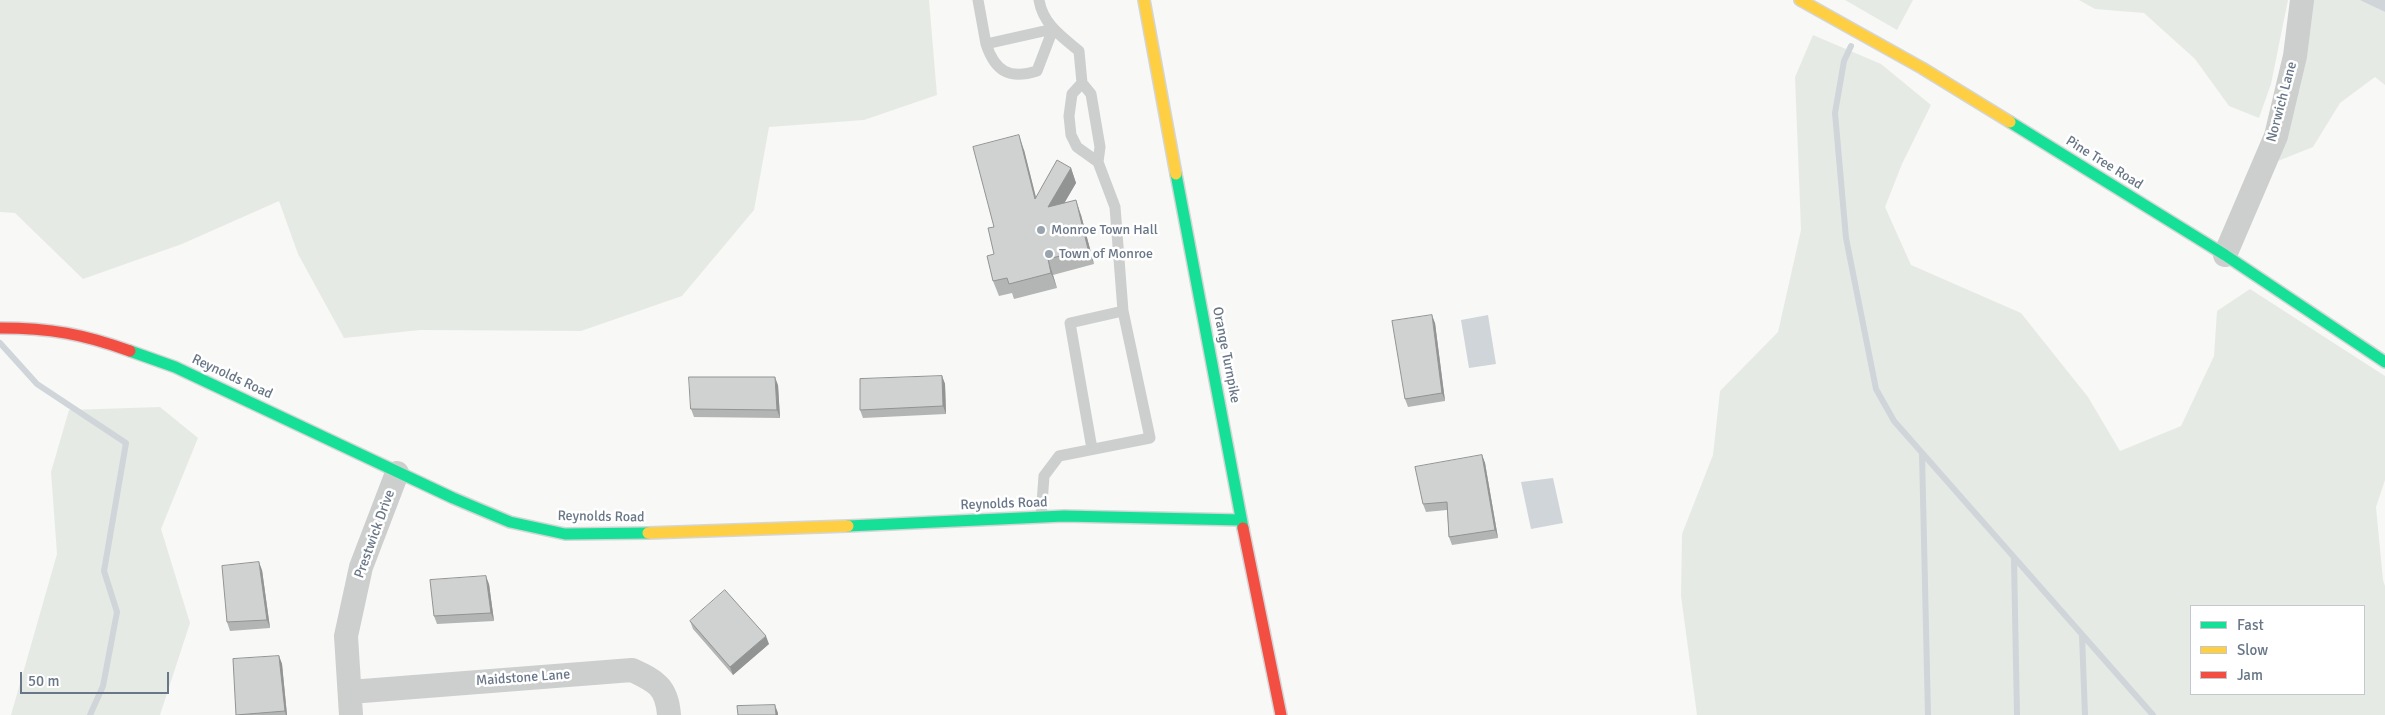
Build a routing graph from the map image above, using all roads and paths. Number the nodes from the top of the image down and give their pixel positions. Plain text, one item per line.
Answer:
1 (978, 0) edge
2 (1039, 0) edge
3 (1144, 0) edge
4 (1800, 0) edge
5 (2302, 0) edge
6 (1053, 29) junction
7 (986, 44) junction
8 (1082, 83) junction
9 (1098, 162) junction
10 (2225, 255) junction
11 (1123, 311) junction
12 (0, 328) edge
13 (2385, 362) edge
14 (1092, 449) junction
15 (397, 473) junction
16 (1042, 518) junction
17 (1241, 520) junction
18 (350, 692) junction
19 (351, 715) edge
20 (670, 715) edge
21 (1281, 715) edge

1 - 7 lane
2 - 6 lane
3 - 17 street, Orange Turnpike
4 - 10 street, Pine Tree Road
5 - 10 street, Norwich Lane
6 - 7 lane
6 - 7 lane
6 - 8 lane
8 - 9 lane
8 - 9 lane
9 - 11 lane
10 - 13 street, Pine Tree Road
11 - 14 lane
11 - 14 lane
12 - 15 street, Reynolds Road
14 - 16 lane
15 - 16 street, Reynolds Road
15 - 18 street, Prestwick Drive
16 - 17 street, Reynolds Road
17 - 21 street, Orange Turnpike
18 - 19 street, Prestwick Drive
18 - 20 street, Maidstone Lane

